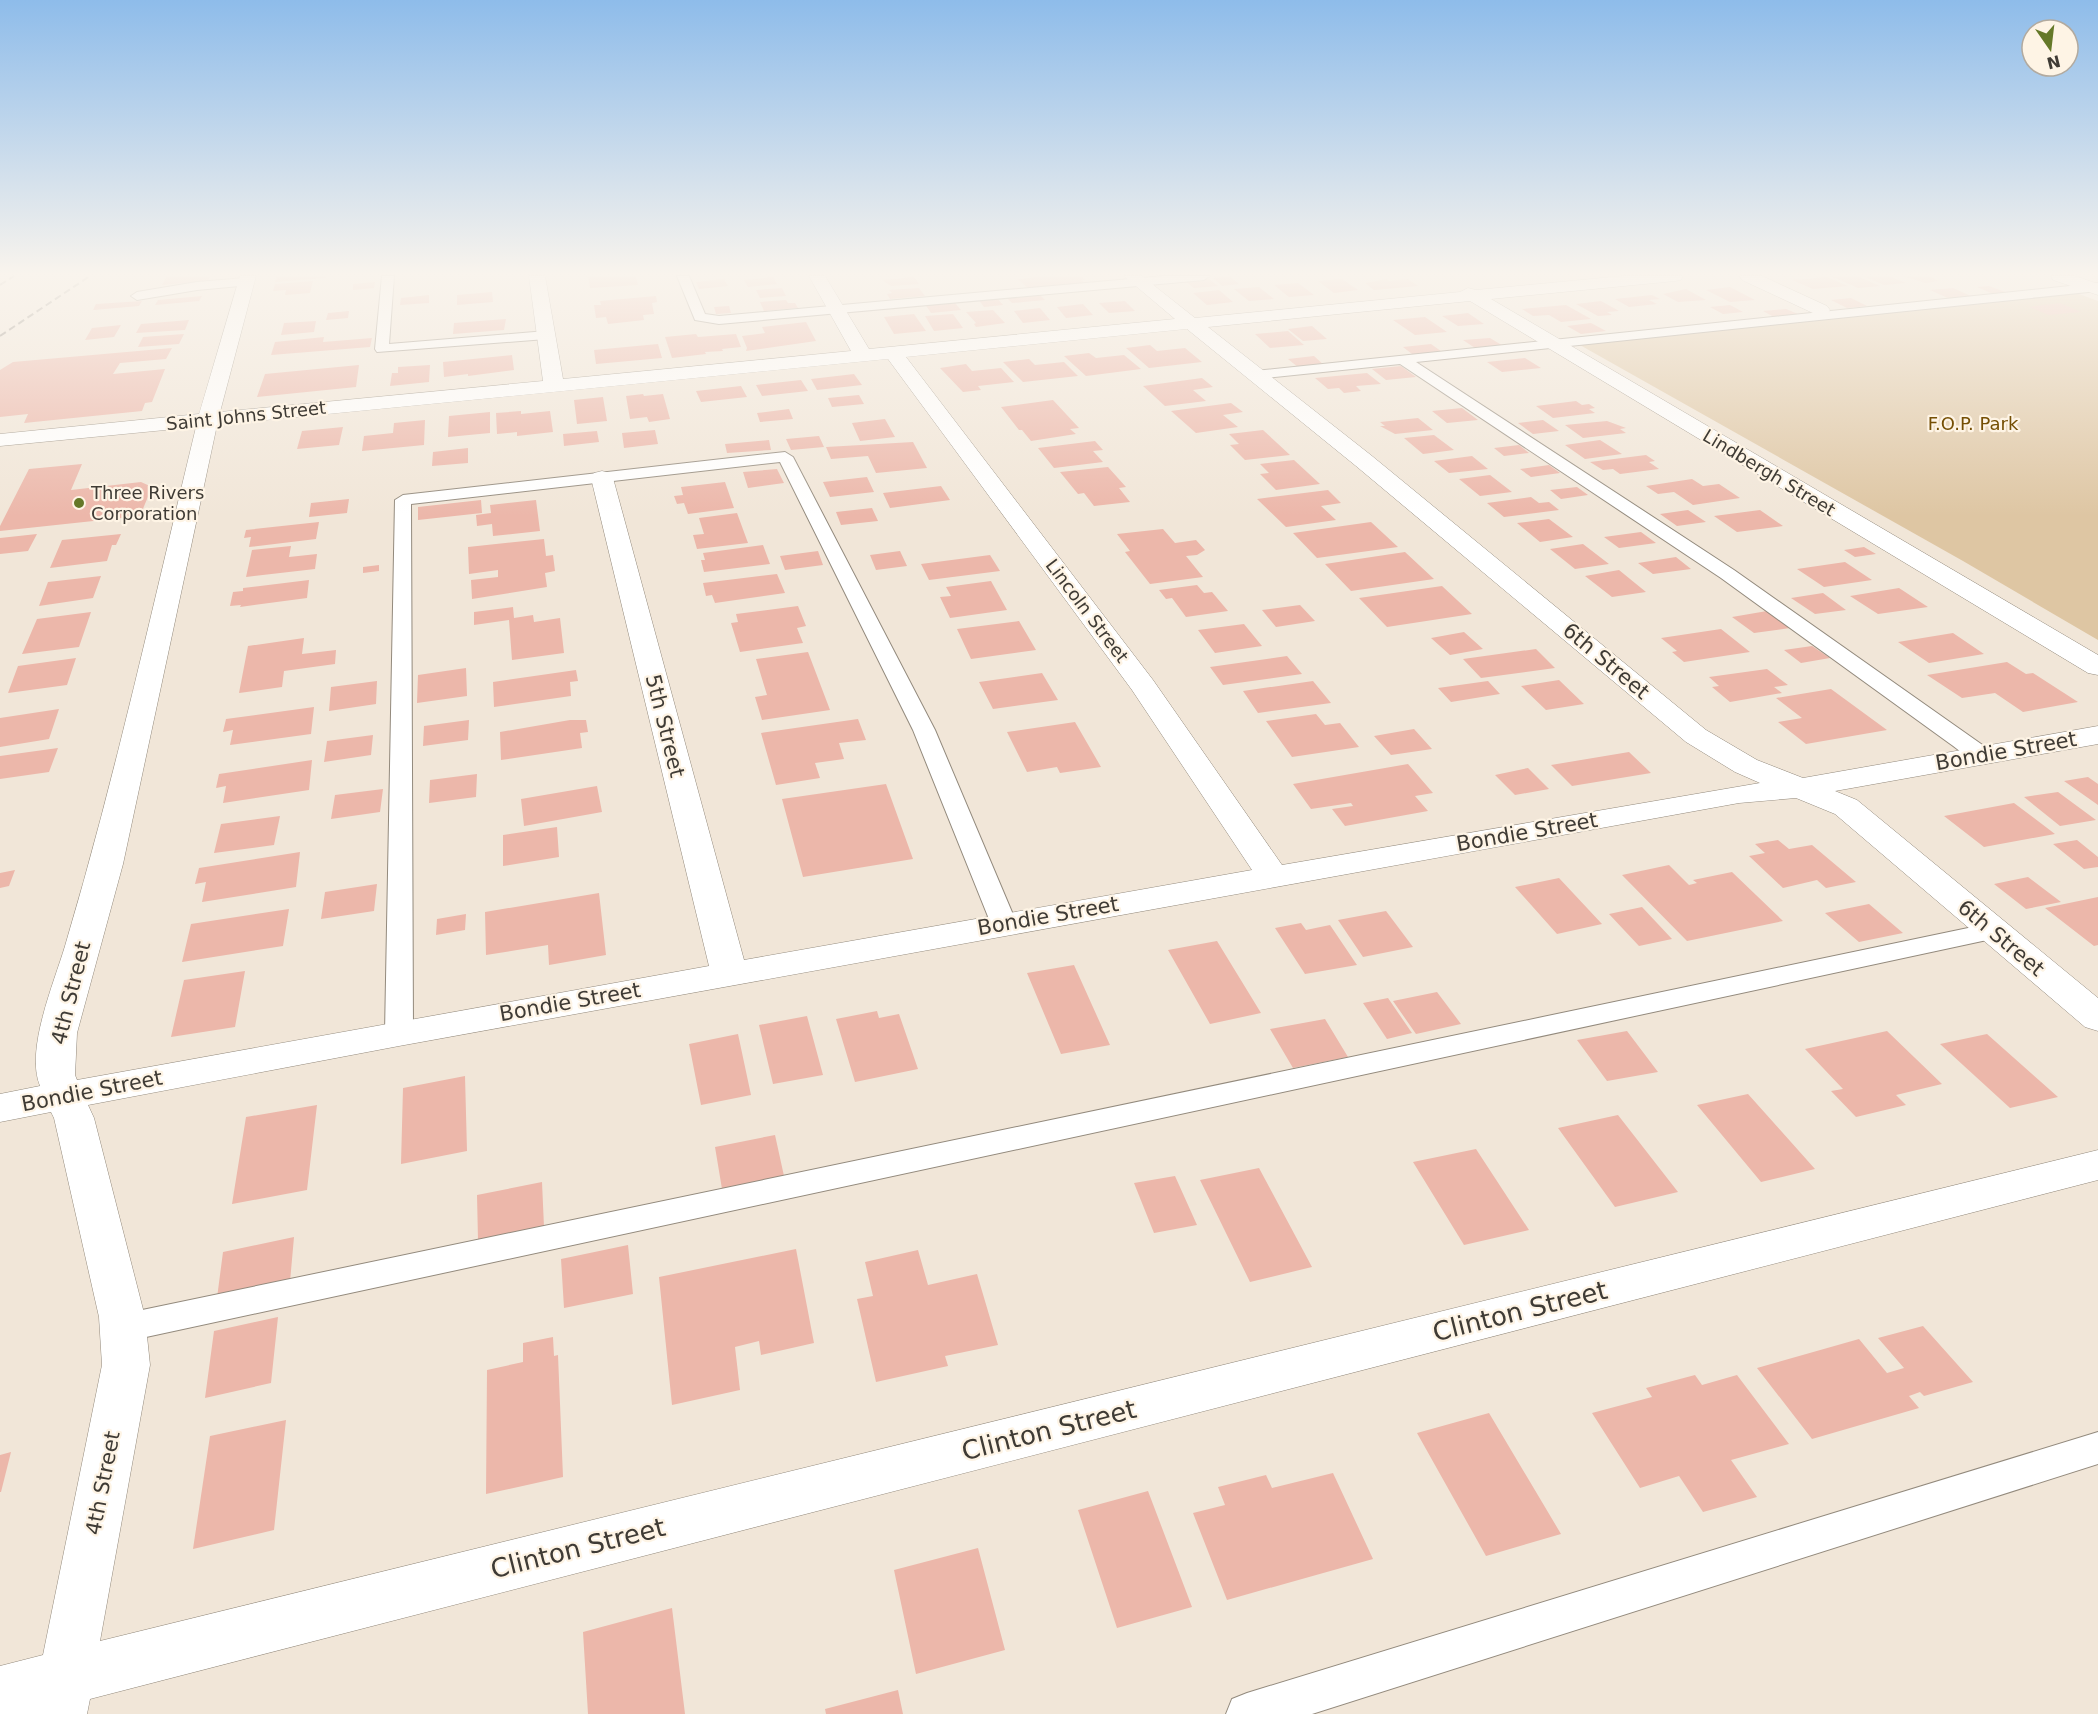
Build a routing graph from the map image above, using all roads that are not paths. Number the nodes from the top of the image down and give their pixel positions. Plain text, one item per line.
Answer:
1 (225, 356) edge
2 (549, 356) edge
3 (858, 356) edge
4 (880, 356) edge
5 (1232, 356) edge
6 (1443, 356) edge
7 (1571, 356) edge
8 (1403, 360) junction
9 (1255, 375) junction
10 (554, 386) junction
11 (207, 420) junction
12 (0, 440) edge
13 (602, 478) junction
14 (2098, 668) edge
15 (2098, 735) edge
16 (1983, 756) junction
17 (1800, 788) junction
18 (1273, 876) junction
19 (1004, 924) junction
20 (1992, 931) junction
21 (729, 973) junction
22 (2098, 1018) edge
23 (399, 1033) junction
24 (64, 1096) junction
25 (0, 1108) edge
26 (2098, 1165) edge
27 (123, 1328) junction
28 (2098, 1448) edge
29 (0, 1694) edge
30 (62, 1696) edge
31 (1247, 1714) edge

1 - 11 street, 4th Street
2 - 10 street
3 - 10 street, Saint Johns Street
4 - 18 street, Lincoln Street
5 - 9 street, 6th Street
6 - 8 lane
7 - 14 street, Lindbergh Street
8 - 9 lane
8 - 16 lane
9 - 17 street, 6th Street
10 - 11 street, Saint Johns Street
11 - 12 street, Saint Johns Street
11 - 24 street, 4th Street
13 - 19 lane
13 - 21 street, 5th Street
13 - 23 lane
15 - 16 street, Bondie Street
16 - 17 street, Bondie Street
17 - 18 street, Bondie Street
17 - 20 street, 6th Street
18 - 19 street, Bondie Street
19 - 21 street, Bondie Street
20 - 22 street, 6th Street
20 - 27 lane
21 - 23 street, Bondie Street
23 - 24 street, Bondie Street
24 - 25 street, Bondie Street
24 - 27 street, 4th Street
26 - 30 street, Clinton Street
27 - 30 street, 4th Street
28 - 31 lane
29 - 30 street, Clinton Street

